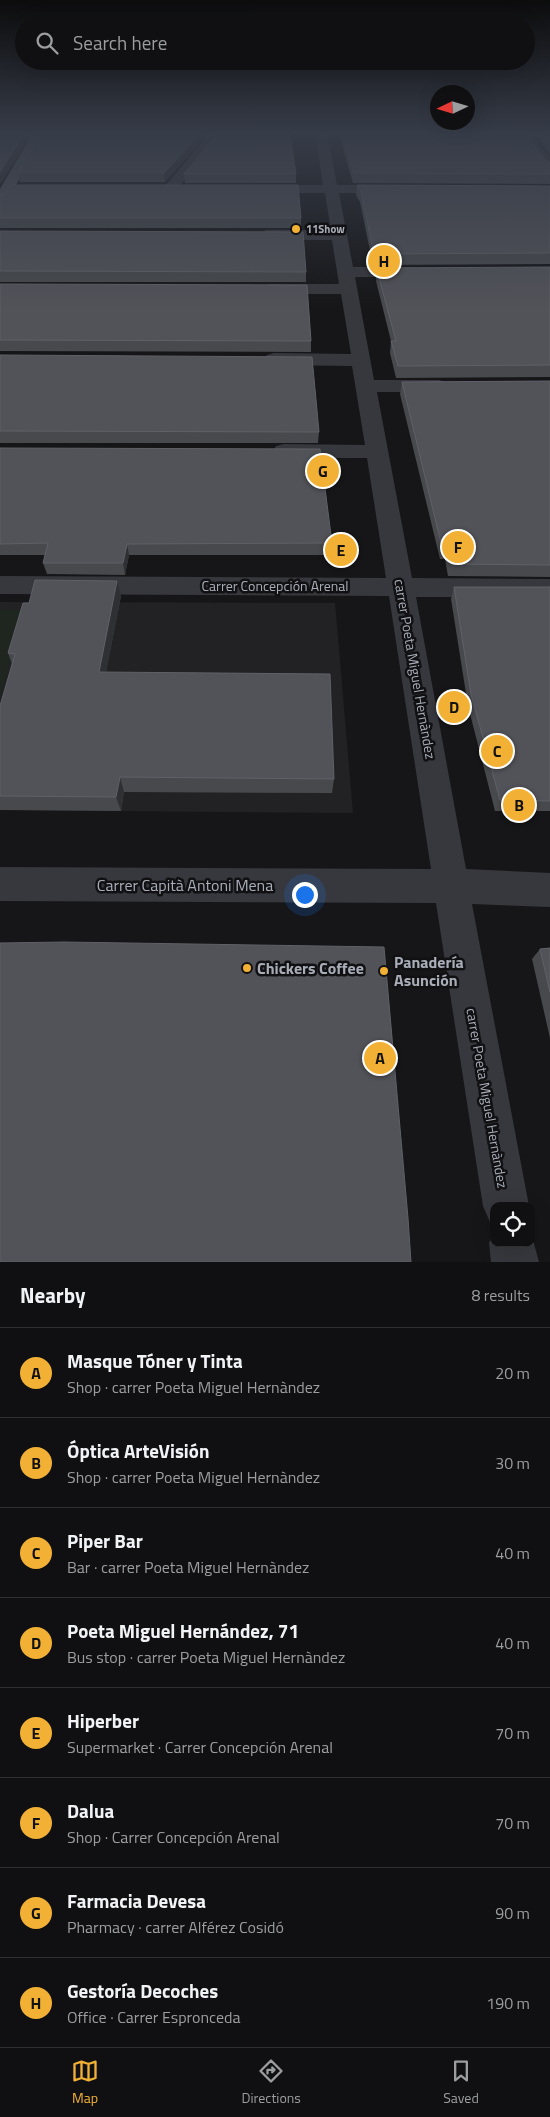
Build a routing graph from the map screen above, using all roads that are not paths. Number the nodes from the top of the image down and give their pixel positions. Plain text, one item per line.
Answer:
1 (333, 192) edge
2 (255, 235) edge
3 (340, 235) junction
4 (434, 272) edge
5 (341, 283) junction
6 (255, 289) edge
7 (255, 359) edge
8 (361, 360) junction
9 (366, 386) junction
10 (462, 386) edge
11 (266, 451) edge
12 (378, 452) junction
13 (0, 585) edge
14 (401, 587) junction
15 (550, 588) edge
16 (0, 884) edge
17 (451, 886) junction
18 (550, 890) edge
19 (505, 1202) edge
20 (513, 1247) edge
21 (515, 1262) edge

1 - 3 street, carrer Poeta Miguel Hernàndez
2 - 3 street
3 - 5 street, carrer Poeta Miguel Hernàndez
4 - 5 street
5 - 6 street
5 - 8 street, carrer Poeta Miguel Hernàndez
7 - 8 street
8 - 9 street, carrer Poeta Miguel Hernàndez
9 - 10 street
9 - 12 street, carrer Poeta Miguel Hernàndez
11 - 12 street
12 - 14 street, carrer Poeta Miguel Hernàndez
13 - 14 street, Carrer Concepción Arenal
14 - 15 street, Carrer Concepción Arenal
14 - 17 street, carrer Poeta Miguel Hernàndez
16 - 17 street, Carrer Capità Antoni Mena
17 - 18 street, Carrer Capità Antoni Mena
17 - 19 street, carrer Poeta Miguel Hernàndez
20 - 21 street

